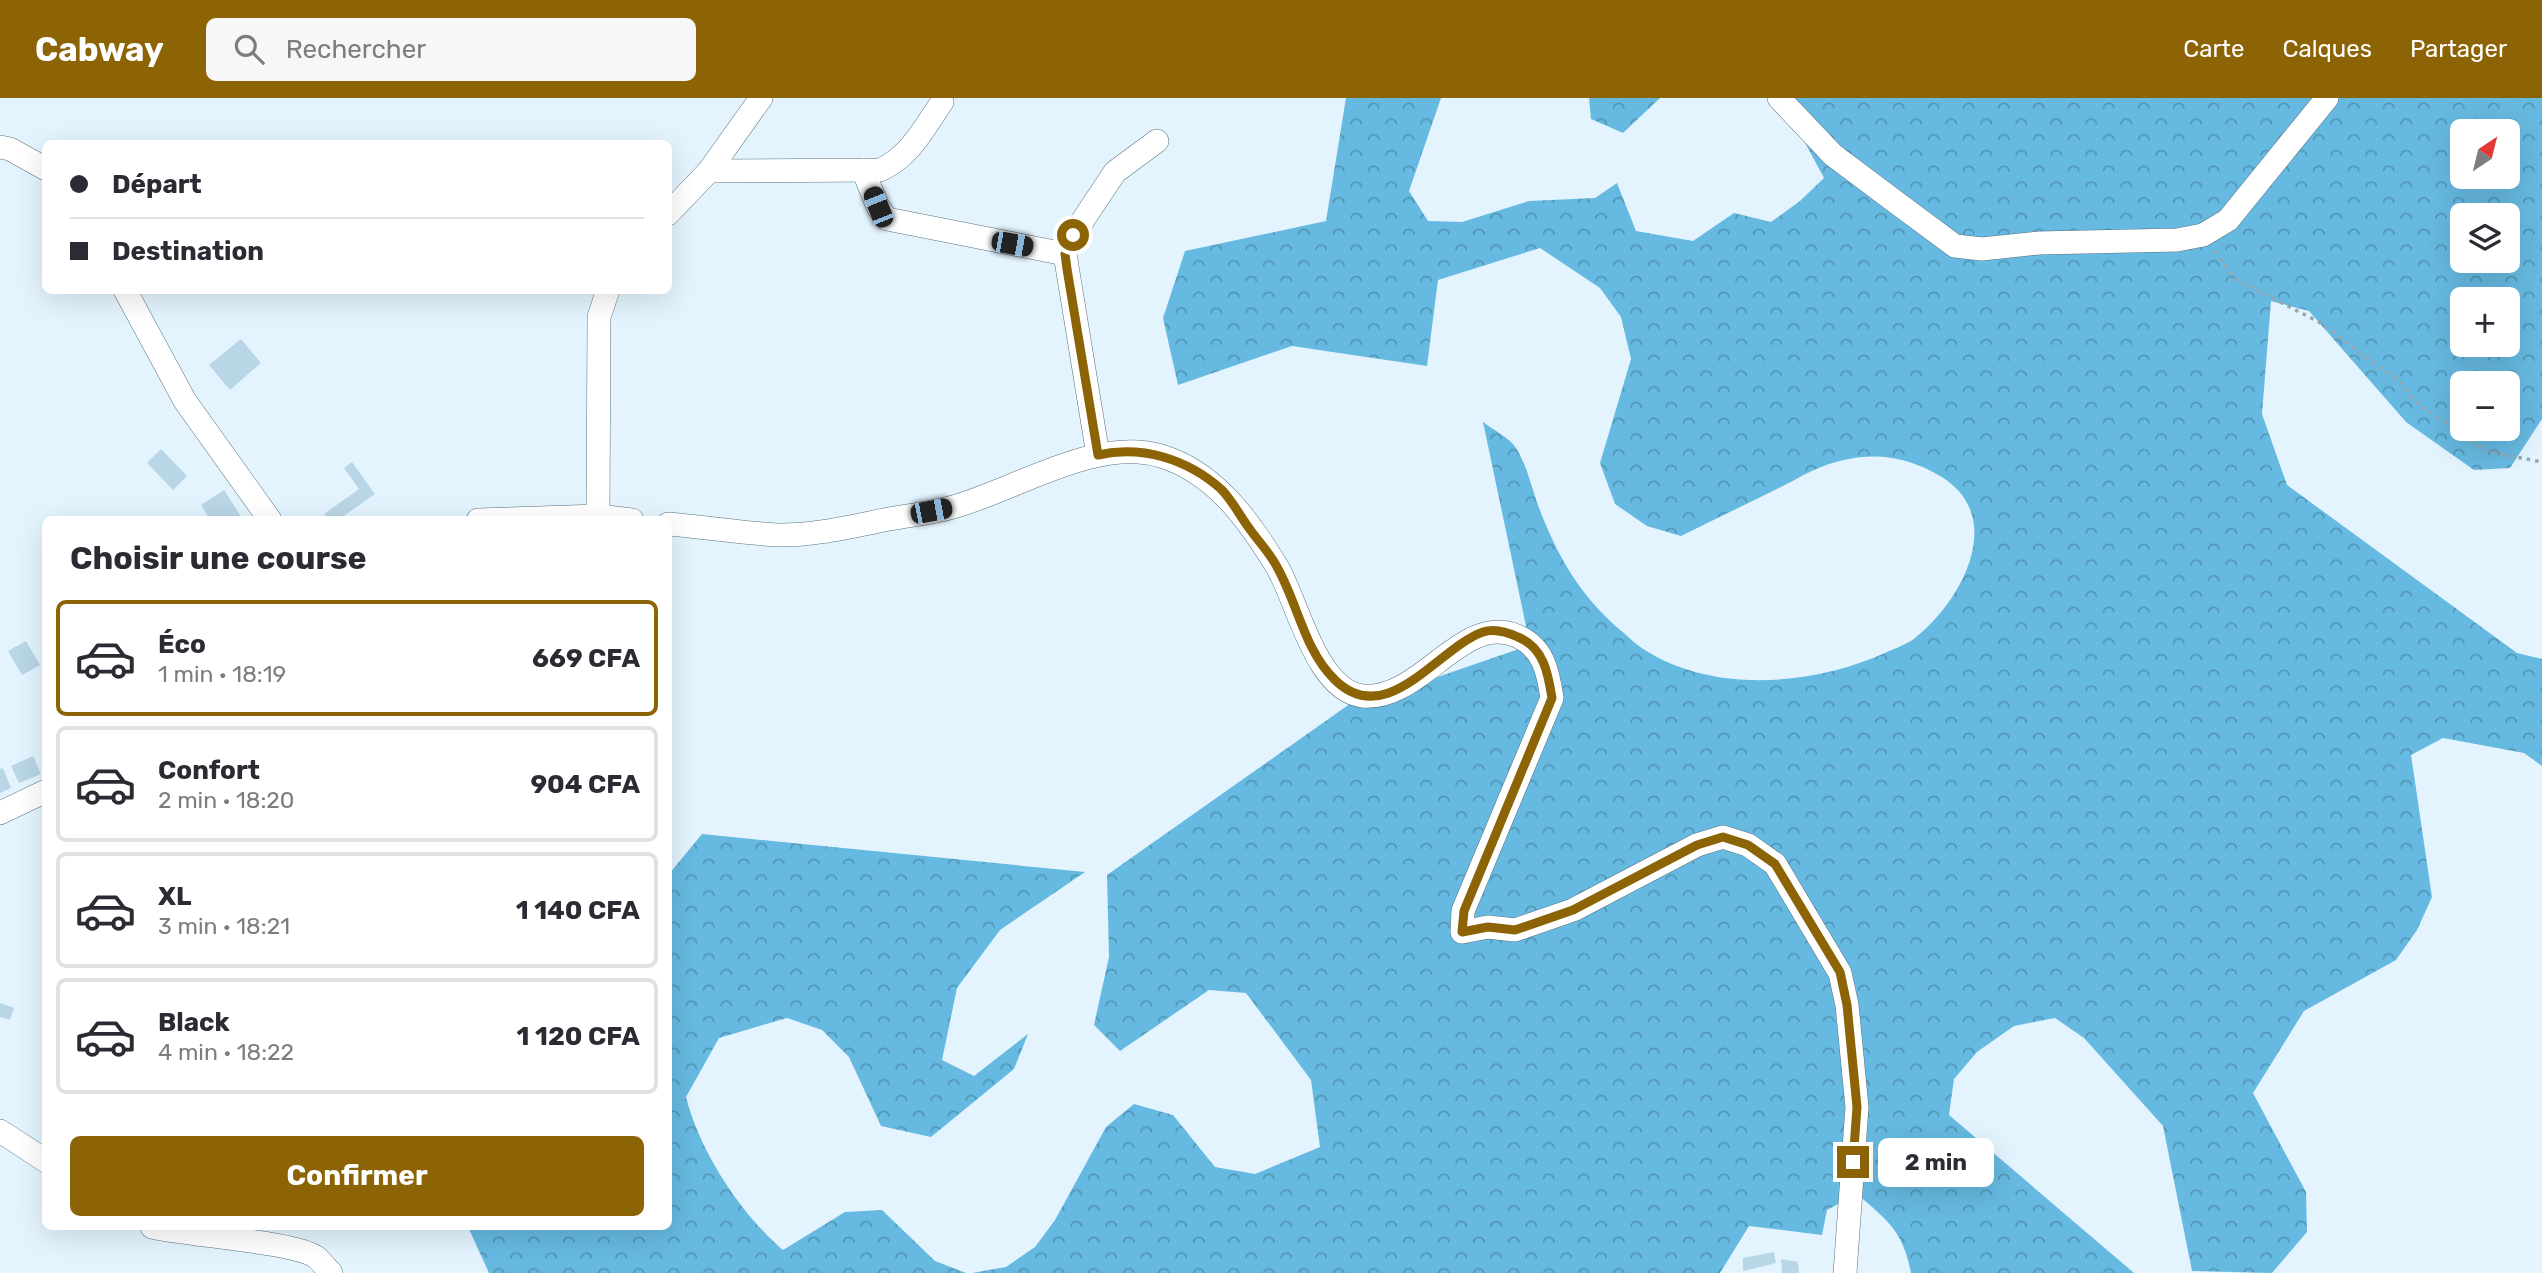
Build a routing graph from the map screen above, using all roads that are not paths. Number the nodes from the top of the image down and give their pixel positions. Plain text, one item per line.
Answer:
1 (761, 98) edge
2 (1779, 98) edge
3 (2327, 98) edge
4 (943, 102) dead end
5 (1157, 141) dead end
6 (0, 147) edge
7 (42, 167) edge
8 (863, 170) junction
9 (709, 171) junction
10 (672, 210) edge
11 (1065, 254) junction
12 (127, 294) edge
13 (607, 294) edge
14 (1098, 455) junction
15 (267, 516) edge
16 (598, 516) edge
17 (672, 524) edge
18 (42, 793) edge
19 (0, 813) edge
20 (0, 1131) edge
21 (42, 1158) edge
22 (190, 1230) edge
23 (267, 1236) edge
24 (331, 1273) edge
25 (1845, 1273) edge

1 - 9 street
2 - 3 street
4 - 8 street
5 - 11 street
6 - 7 street
8 - 9 street
8 - 11 street
9 - 10 street
11 - 14 street
12 - 15 street
13 - 16 street
14 - 17 street
14 - 25 street
18 - 19 street
20 - 21 street
22 - 23 street
23 - 24 street

